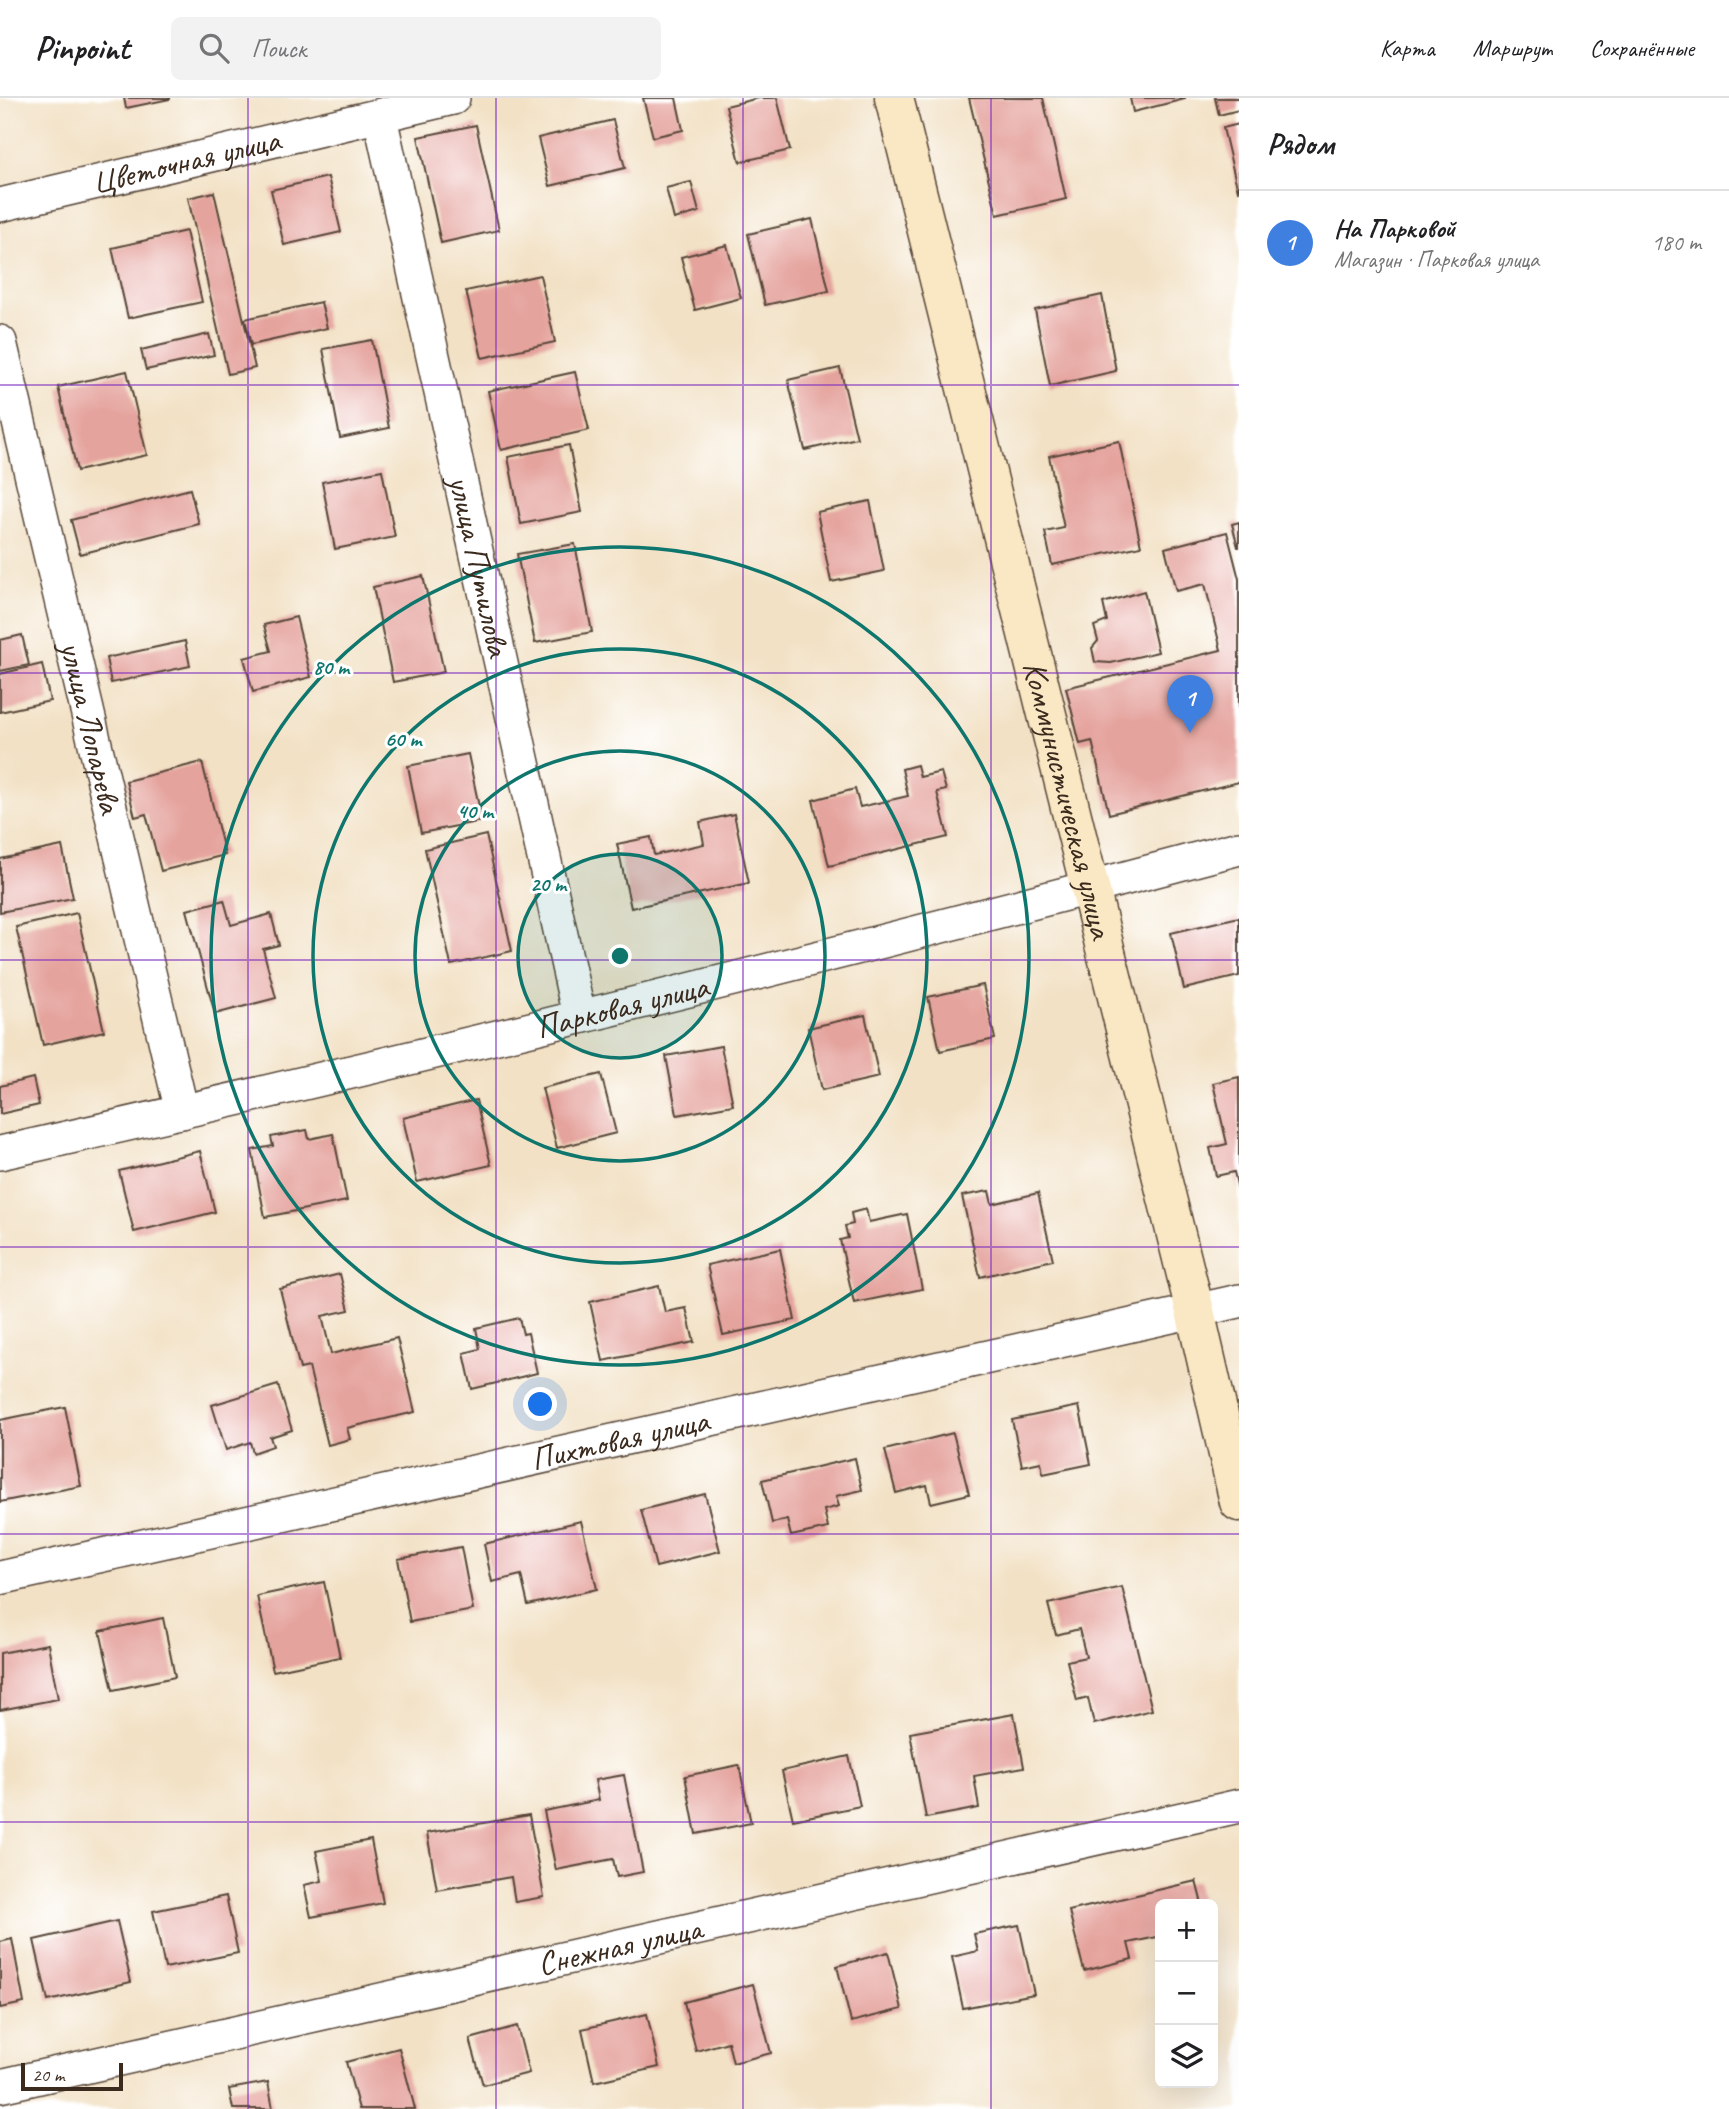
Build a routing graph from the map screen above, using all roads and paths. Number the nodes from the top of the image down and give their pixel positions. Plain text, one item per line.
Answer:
1 (894, 98) edge
2 (446, 99) edge
3 (380, 117) junction
4 (0, 205) edge
5 (0, 342) edge
6 (1239, 848) edge
7 (1089, 888) junction
8 (579, 1016) junction
9 (182, 1112) junction
10 (0, 1153) edge
11 (1239, 1301) edge
12 (1195, 1311) junction
13 (1239, 1502) edge
14 (0, 1578) edge
15 (1239, 1807) edge
16 (0, 2085) edge

1 - 7 street, Коммунистическая улица
2 - 3 street, Цветочная улица
3 - 4 street, Цветочная улица
3 - 8 street, улица Путилова
5 - 9 street, улица Лопарева
6 - 7 street, Парковая улица
7 - 8 street, Парковая улица
7 - 12 street, Коммунистическая улица
8 - 9 street, Парковая улица
9 - 10 street, Парковая улица
11 - 12 street, Пихтовая улица
12 - 13 street, Коммунистическая улица
12 - 14 street, Пихтовая улица
15 - 16 street, Снежная улица

